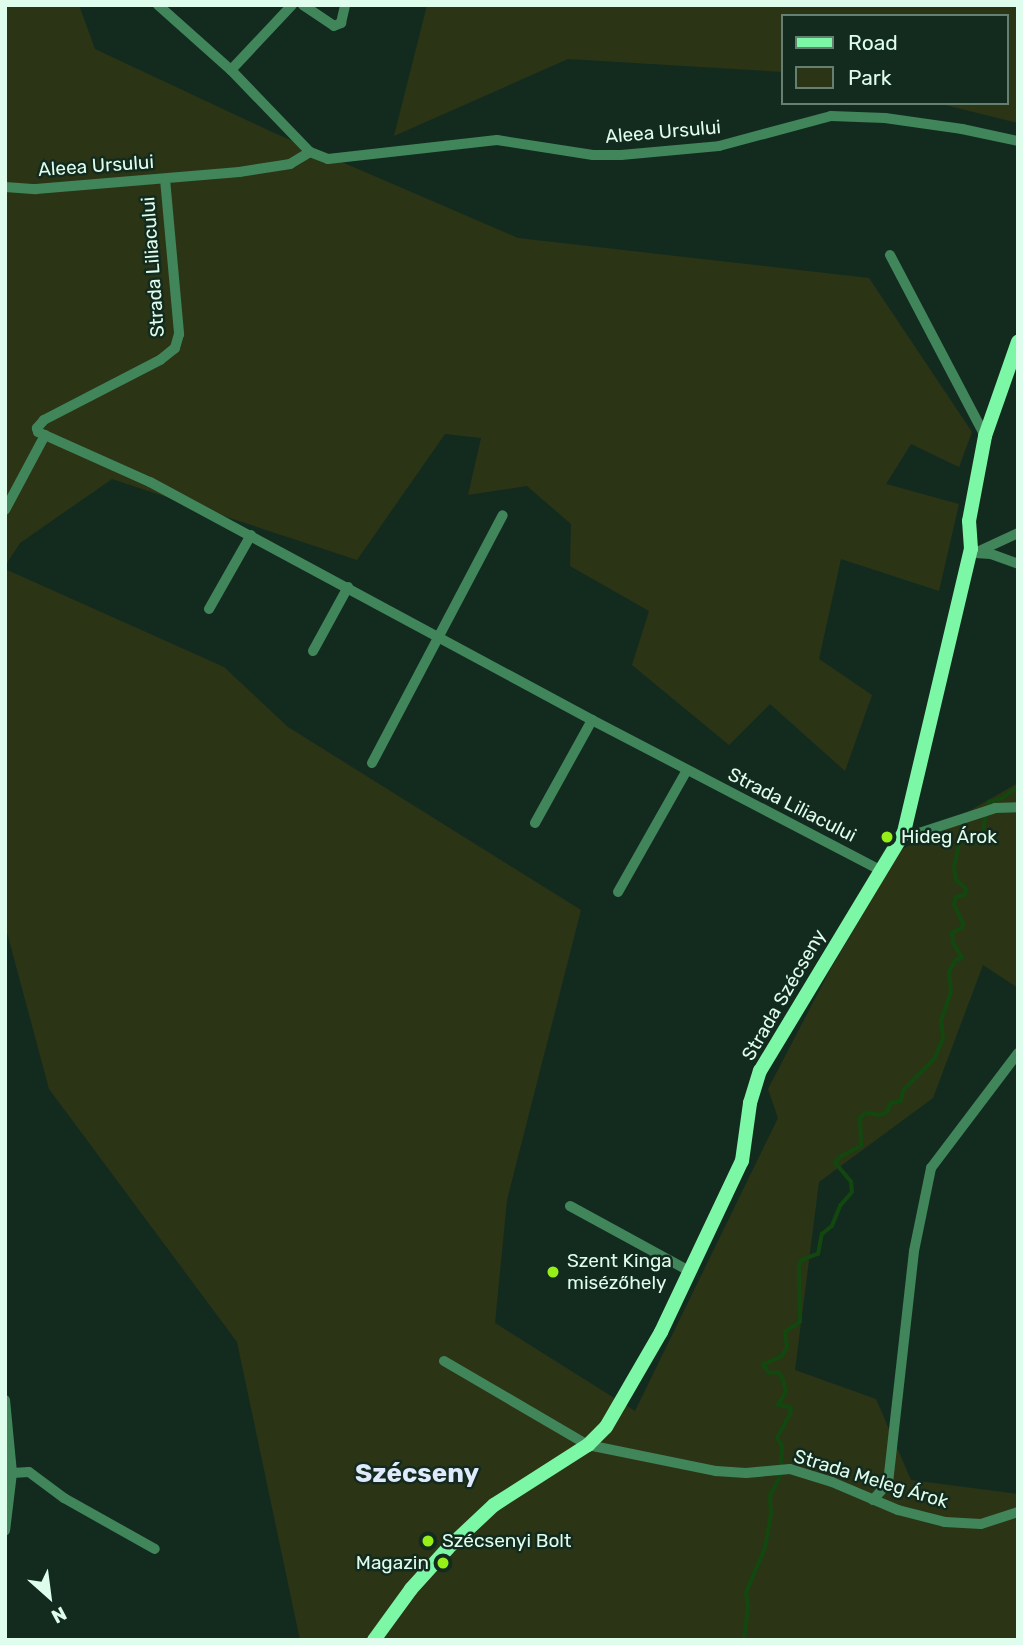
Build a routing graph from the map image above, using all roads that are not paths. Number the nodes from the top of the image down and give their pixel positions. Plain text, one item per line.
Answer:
1 (158, 5) edge
2 (292, 5) edge
3 (303, 5) edge
4 (345, 5) edge
5 (231, 70) junction
6 (1018, 141) edge
7 (310, 152) junction
8 (165, 179) junction
9 (5, 187) edge
10 (890, 255) dead end
11 (1018, 342) edge
12 (45, 435) junction
13 (985, 436) junction
14 (5, 510) edge
15 (503, 514) dead end
16 (1018, 533) edge
17 (251, 535) junction
18 (973, 551) junction
19 (1018, 564) edge
20 (348, 587) junction
21 (209, 609) dead end
22 (440, 637) junction
23 (313, 651) dead end
24 (592, 720) junction
25 (372, 763) dead end
26 (687, 770) junction
27 (1018, 807) edge
28 (535, 823) dead end
29 (904, 832) junction
30 (880, 870) junction
31 (618, 892) dead end
32 (1018, 1053) edge
33 (570, 1206) dead end
34 (689, 1271) junction
35 (444, 1361) dead end
36 (5, 1400) edge
37 (588, 1444) junction
38 (12, 1473) junction
39 (873, 1500) junction
40 (1018, 1512) edge
41 (5, 1529) edge
42 (155, 1549) dead end
43 (373, 1640) edge

1 - 5 street
2 - 5 street
3 - 4 street
5 - 7 street
6 - 7 street, Aleea Ursului
7 - 8 street, Aleea Ursului
8 - 9 street, Aleea Ursului
8 - 12 street, Strada Liliacului
10 - 13 street
11 - 13 street, Strada Szécseny
12 - 14 street, Strada Liliacului
12 - 17 street, Strada Liliacului
13 - 18 street, Strada Szécseny
15 - 22 street
16 - 18 street
17 - 20 street, Strada Liliacului
17 - 21 street
18 - 19 street
18 - 29 street, Strada Szécseny
20 - 22 street, Strada Liliacului
20 - 23 street
22 - 24 street, Strada Liliacului
22 - 25 street
24 - 26 street, Strada Liliacului
24 - 28 street
26 - 30 street, Strada Liliacului
26 - 31 street
27 - 29 street
29 - 30 street, Strada Szécseny
30 - 34 street, Strada Szécseny
32 - 39 street
33 - 34 street
34 - 37 street, Strada Szécseny
35 - 37 street, Strada Meleg Árok
36 - 38 street
37 - 39 street, Strada Meleg Árok
37 - 43 street, Strada Szécseny
38 - 41 street
38 - 42 street
39 - 40 street, Strada Meleg Árok

